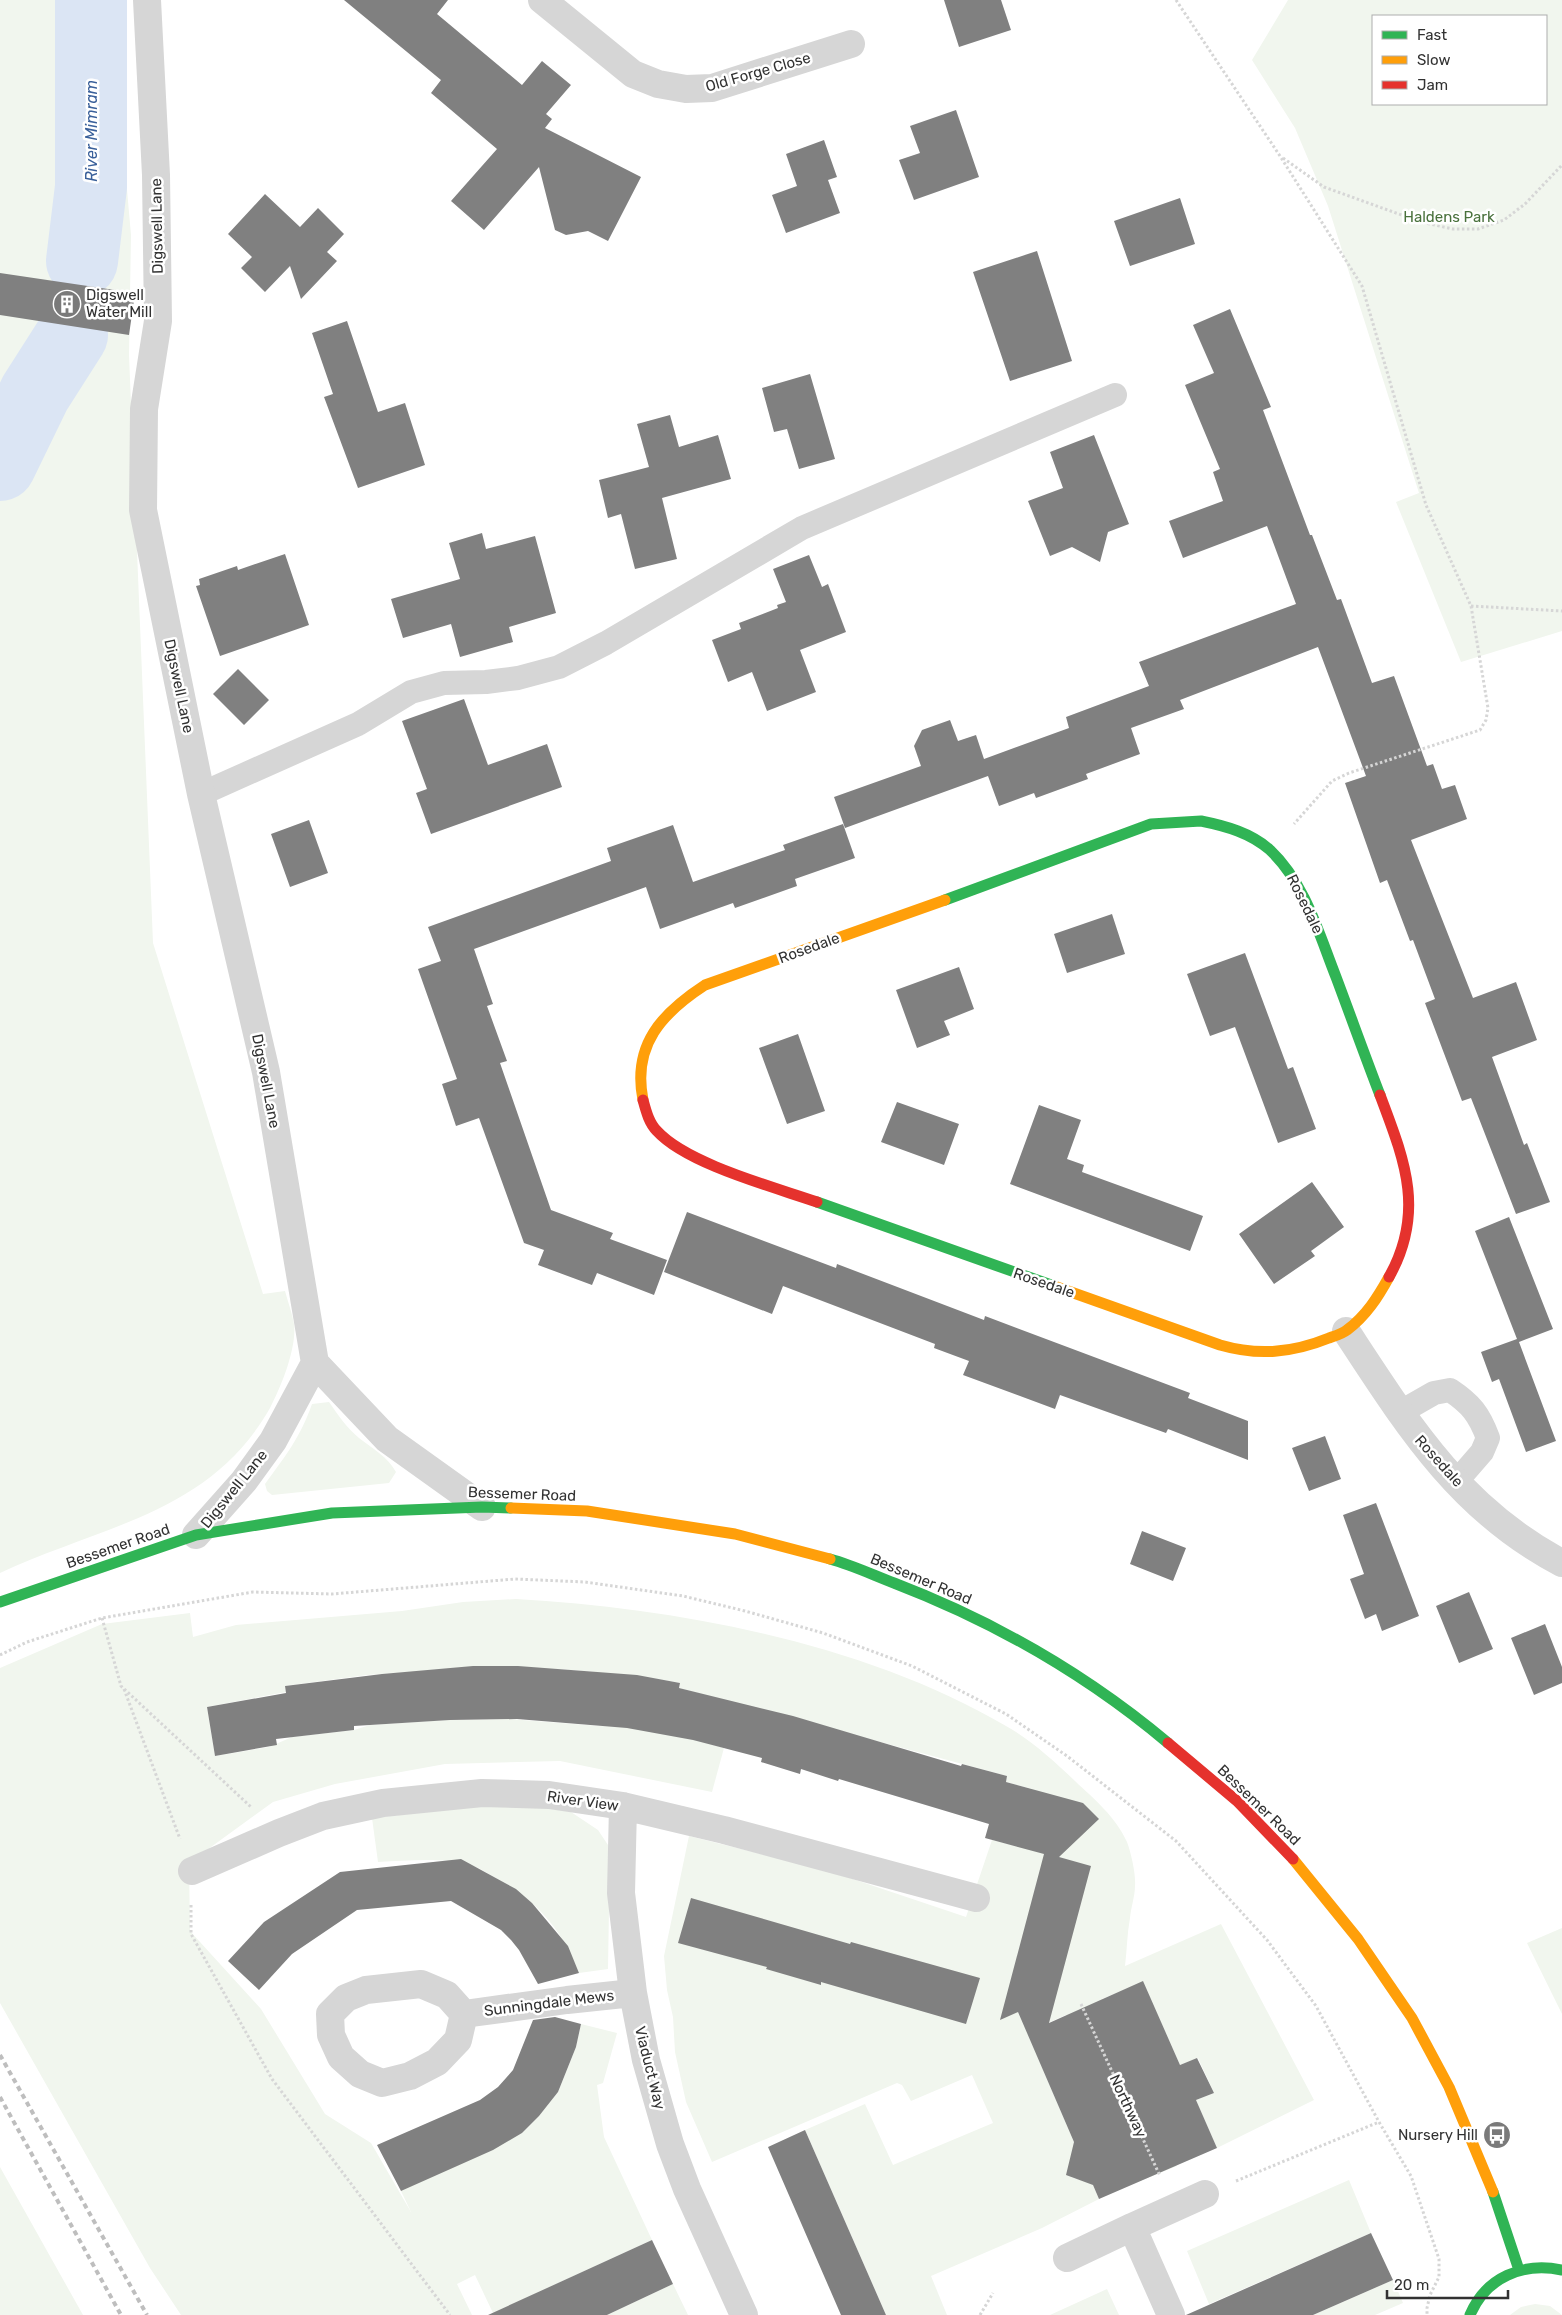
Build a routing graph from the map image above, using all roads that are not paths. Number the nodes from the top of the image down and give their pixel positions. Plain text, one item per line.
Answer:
1 (148, 0) edge
2 (542, 0) edge
3 (851, 44) dead end
4 (1115, 395) dead end
5 (201, 794) junction
6 (1346, 1331) junction
7 (315, 1363) junction
8 (1399, 1413) junction
9 (1456, 1482) junction
10 (482, 1506) junction
11 (196, 1535) junction
12 (1562, 1563) edge
13 (0, 1602) edge
14 (623, 1806) junction
15 (192, 1871) road end
16 (976, 1898) dead end
17 (633, 1993) junction
18 (464, 2014) junction
19 (1205, 2194) road end
20 (1132, 2227) junction
21 (1066, 2258) dead end
22 (1519, 2270) junction
23 (1562, 2270) edge
24 (744, 2315) edge
25 (1171, 2315) edge
26 (1470, 2315) edge

1 - 5 street, Digswell Lane
2 - 3 street, Old Forge Close
4 - 5 lane
5 - 7 street, Digswell Lane
6 - 6 street, Rosedale
6 - 8 street, Rosedale
7 - 10 street
7 - 11 street, Digswell Lane
8 - 9 street, Rosedale
8 - 9 lane
9 - 12 street, Rosedale
10 - 11 street, Bessemer Road
10 - 22 street, Bessemer Road
11 - 13 street, Bessemer Road
14 - 15 street, River View
14 - 16 street, River View
14 - 17 street, Viaduct Way
17 - 18 street, Sunningdale Mews
17 - 24 street, Viaduct Way
18 - 18 street, Sunningdale Mews
19 - 20 street
20 - 21 street
20 - 25 street
22 - 23 street
22 - 26 street

